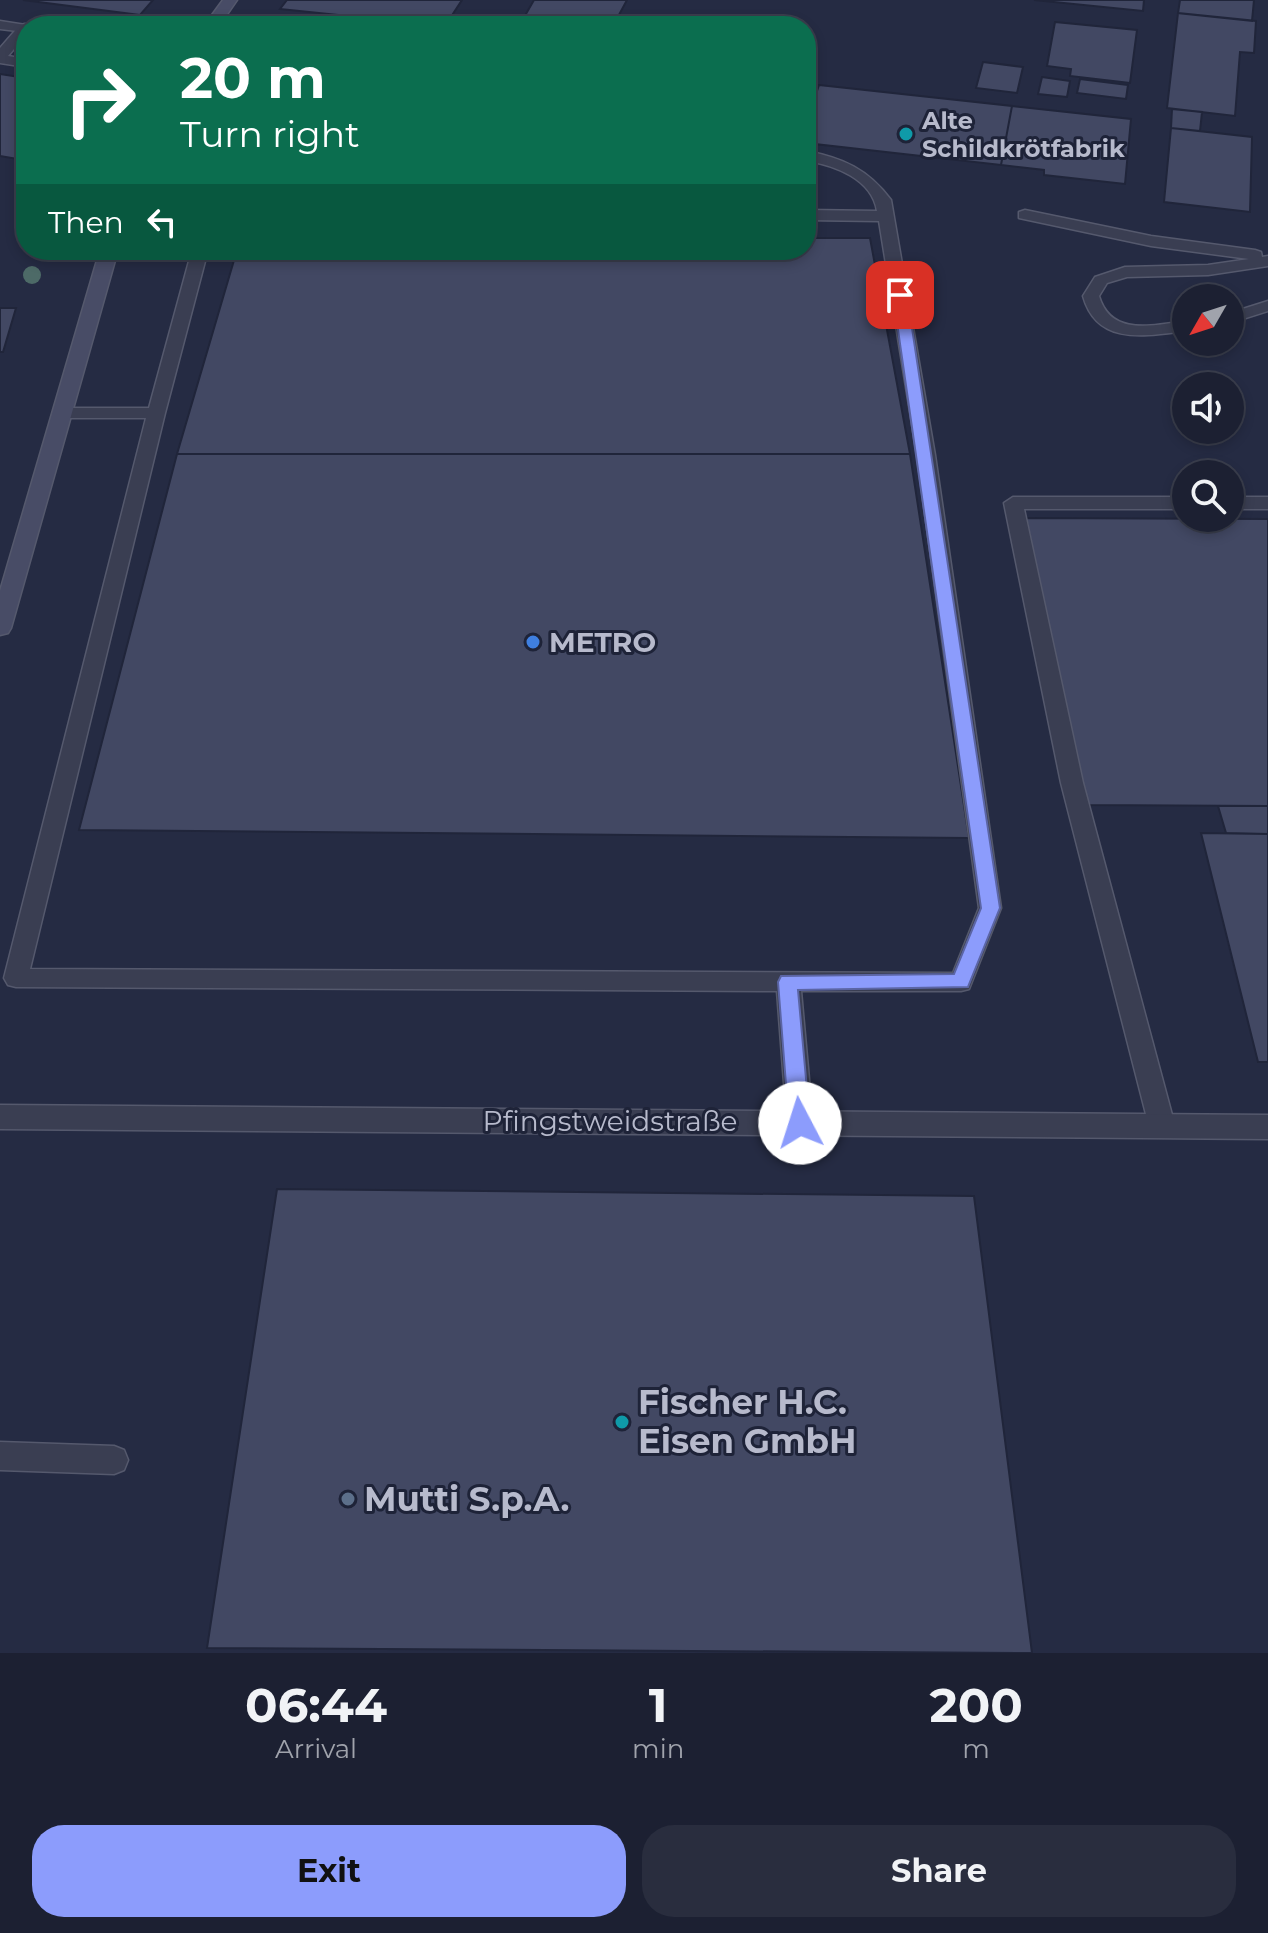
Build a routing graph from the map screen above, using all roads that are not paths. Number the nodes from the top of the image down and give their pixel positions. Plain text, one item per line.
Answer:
1 (16, 40) edge
2 (0, 58) edge
3 (816, 158) edge
4 (816, 215) edge
5 (1025, 215) dead end
6 (886, 216) junction
7 (1268, 259) edge
8 (106, 260) edge
9 (197, 260) edge
10 (1268, 306) edge
11 (1244, 314) edge
12 (1172, 327) edge
13 (62, 413) junction
14 (156, 413) junction
15 (1172, 503) edge
16 (1244, 503) edge
17 (1268, 503) edge
18 (0, 628) edge
19 (788, 982) junction
20 (0, 1117) edge
21 (800, 1123) junction
22 (1162, 1126) junction
23 (1268, 1127) edge
24 (0, 1456) edge
25 (114, 1460) dead end

1 - 2 lane
3 - 6 lane
4 - 6 lane
5 - 7 lane
6 - 19 lane
7 - 12 lane
8 - 13 main road
9 - 14 lane
10 - 11 lane
13 - 14 lane
13 - 18 main road
14 - 19 lane
15 - 22 lane
16 - 17 lane
19 - 21 lane
20 - 21 street, Pfingstweidstraße
21 - 22 street, Pfingstweidstraße
22 - 23 street, Pfingstweidstraße
24 - 25 lane

